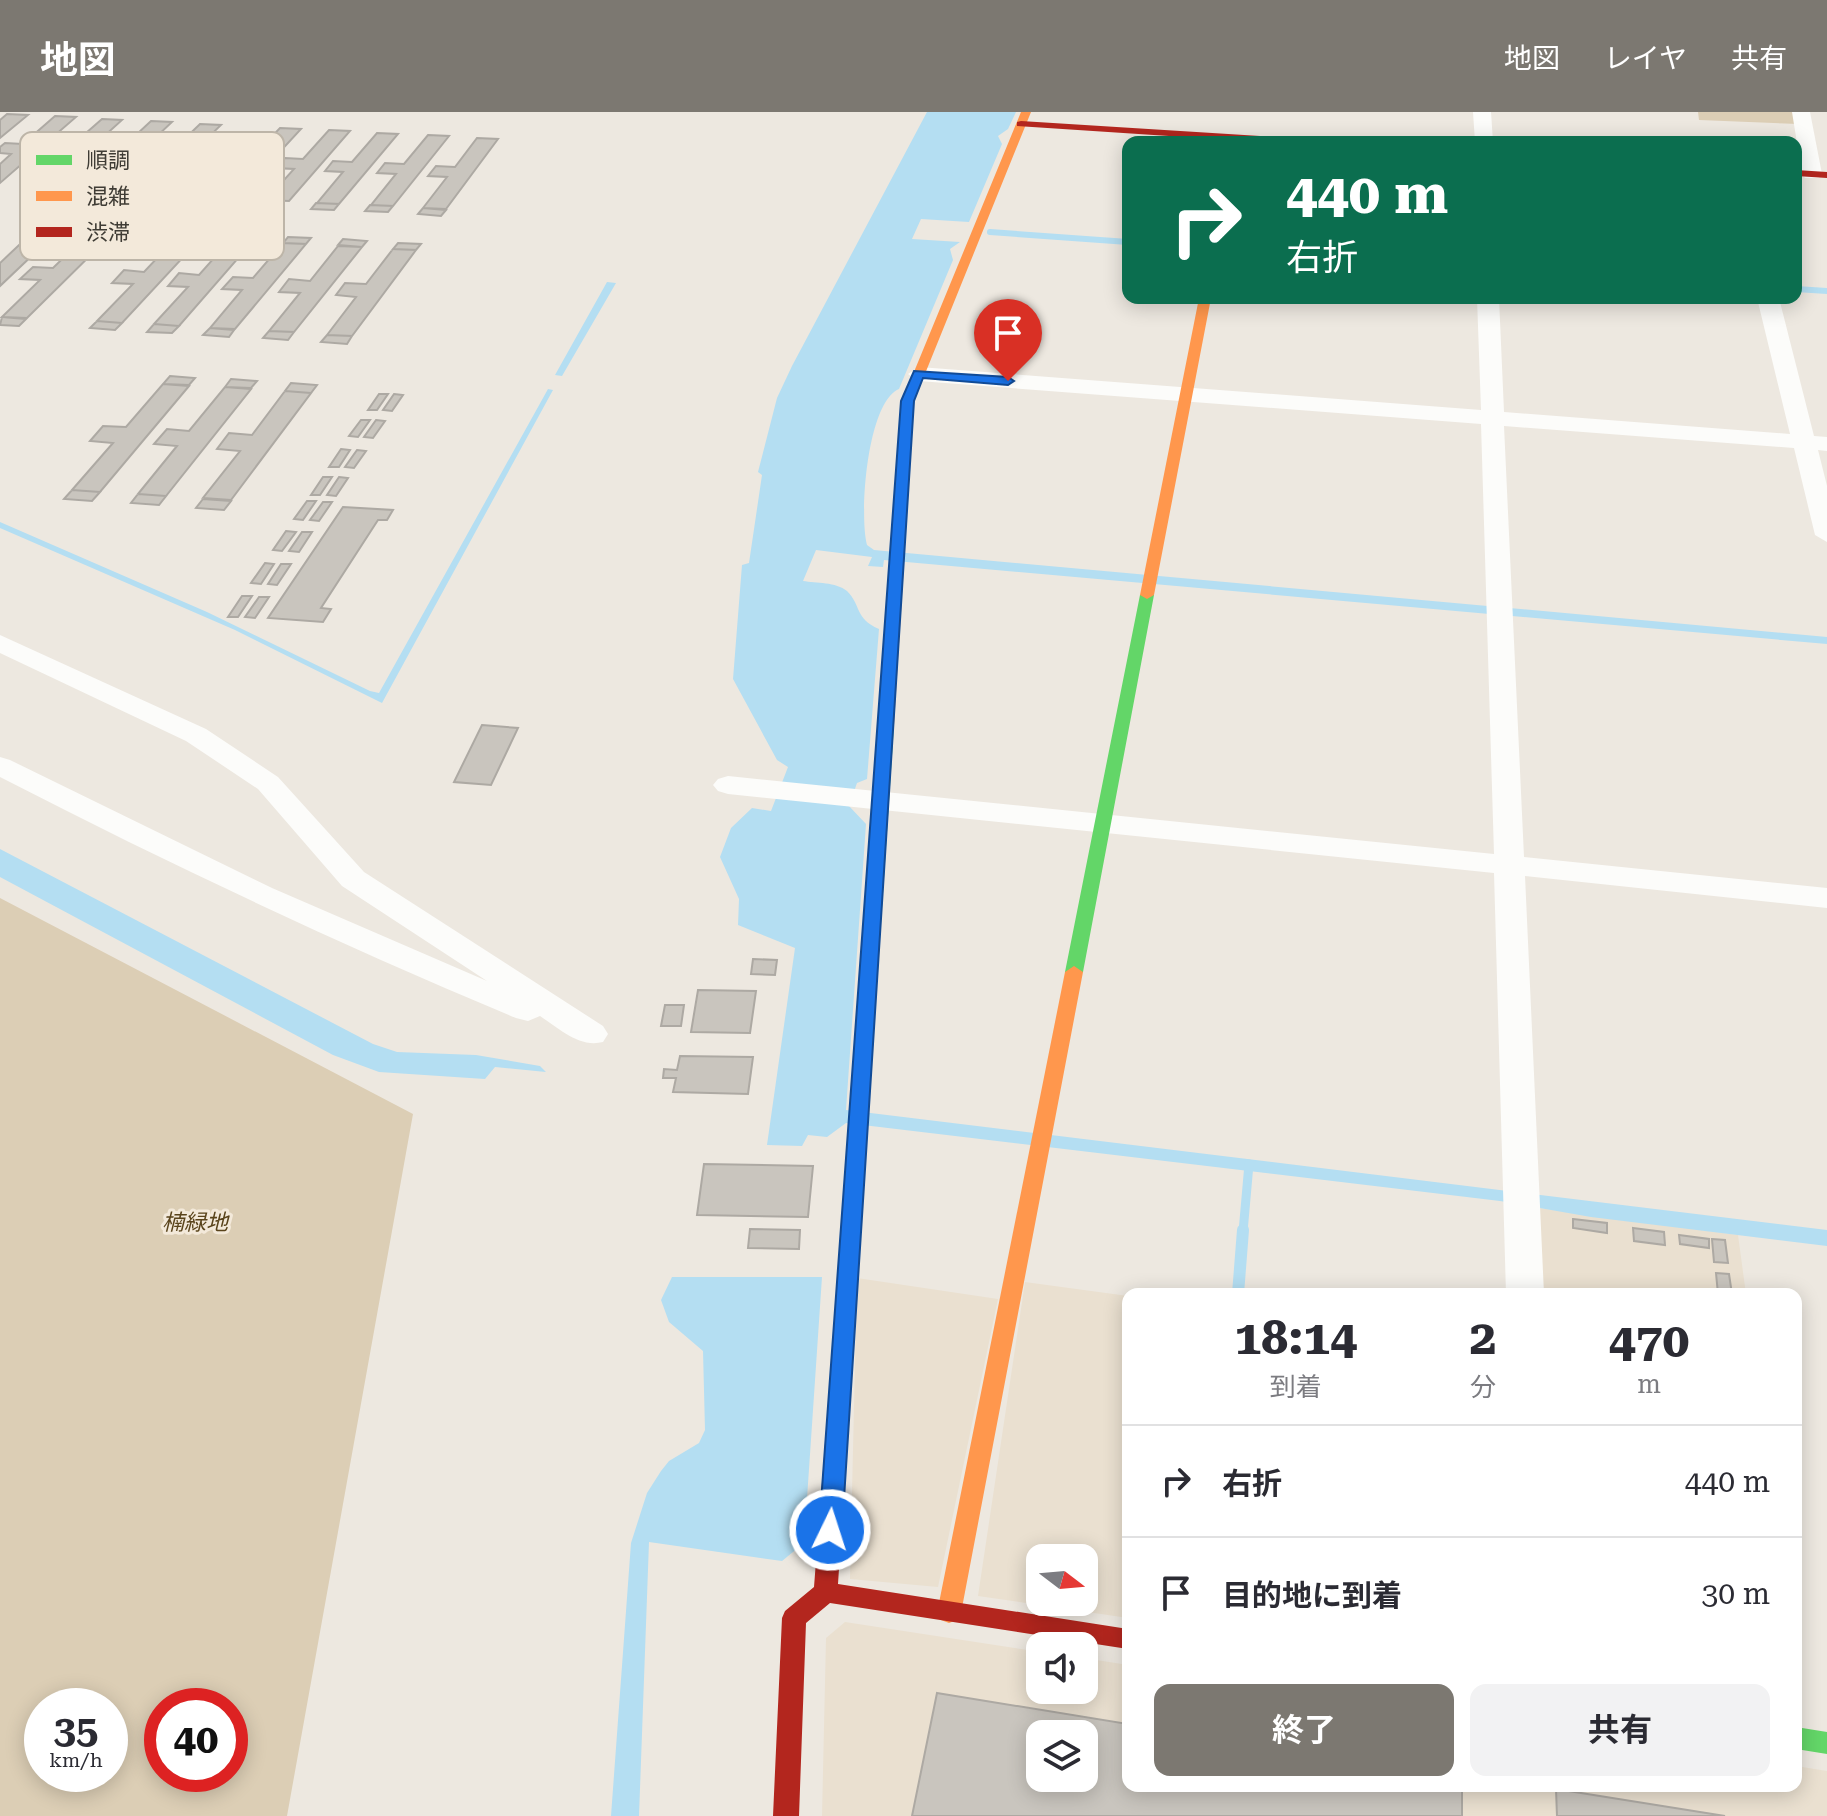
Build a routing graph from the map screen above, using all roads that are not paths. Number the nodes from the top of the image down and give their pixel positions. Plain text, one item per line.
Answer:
1 (1482, 112) edge
2 (1801, 112) edge
3 (1024, 118) edge
4 (1197, 136) edge
5 (1484, 136) edge
6 (1812, 174) edge
7 (1204, 304) edge
8 (1488, 304) edge
9 (1770, 304) edge
10 (919, 374) junction
11 (1186, 395) junction
12 (1492, 418) junction
13 (1815, 443) edge
14 (1827, 535) edge
15 (0, 643) edge
16 (0, 766) edge
17 (740, 786) dead end
18 (872, 799) junction
19 (1105, 823) junction
20 (1511, 865) junction
21 (1827, 898) edge
22 (1525, 1288) edge
23 (826, 1592) junction
24 (949, 1613) junction
25 (1122, 1638) edge
26 (1802, 1739) edge
27 (1827, 1743) edge
28 (786, 1816) edge

1 - 5 street
2 - 6 street
3 - 4 street
3 - 10 street
7 - 11 street
8 - 12 street
9 - 13 street
10 - 11 street
10 - 18 street
11 - 12 street
11 - 19 street
12 - 13 street
12 - 20 street
13 - 14 street
15 - 16 street
17 - 18 street
18 - 19 street
18 - 23 street
19 - 20 street
19 - 24 street
20 - 21 street
20 - 22 street
23 - 24 street
23 - 28 street
24 - 25 street
26 - 27 street

